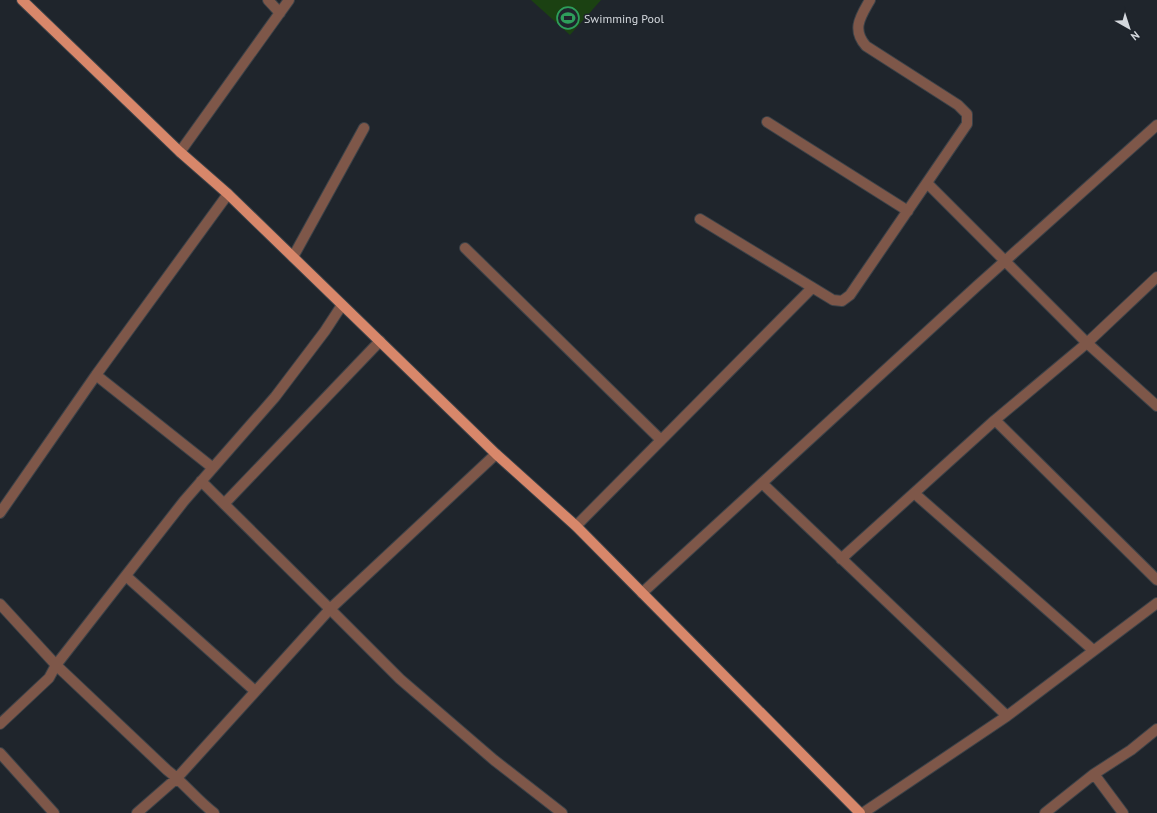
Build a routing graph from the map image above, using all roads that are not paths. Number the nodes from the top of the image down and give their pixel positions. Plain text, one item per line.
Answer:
1 (22, 0) edge
2 (268, 0) edge
3 (288, 0) edge
4 (870, 0) edge
5 (280, 13) junction
6 (767, 122) dead end
7 (1157, 125) edge
8 (364, 128) dead end
9 (180, 152) junction
10 (927, 183) junction
11 (228, 194) junction
12 (908, 211) junction
13 (700, 219) dead end
14 (465, 248) dead end
15 (293, 258) junction
16 (1005, 261) junction
17 (1157, 277) edge
18 (812, 288) junction
19 (342, 304) junction
20 (380, 341) junction
21 (1087, 343) junction
22 (96, 375) junction
23 (1157, 406) edge
24 (995, 420) junction
25 (661, 440) junction
26 (496, 454) junction
27 (213, 468) junction
28 (201, 481) junction
29 (762, 483) junction
30 (914, 493) junction
31 (224, 504) junction
32 (0, 513) edge
33 (576, 526) junction
34 (841, 559) junction
35 (126, 576) junction
36 (1157, 580) edge
37 (642, 593) junction
38 (1157, 603) edge
39 (0, 604) edge
40 (330, 609) junction
41 (1093, 650) junction
42 (56, 665) junction
43 (255, 691) junction
44 (1007, 716) junction
45 (0, 724) edge
46 (1157, 729) edge
47 (0, 753) edge
48 (1094, 774) junction
49 (177, 778) junction
50 (54, 813) edge
51 (137, 813) edge
52 (214, 813) edge
53 (562, 813) edge
54 (860, 813) edge
55 (863, 813) edge
56 (1045, 813) edge
57 (1123, 813) edge

1 - 9 main road
2 - 5 street
3 - 5 street
4 - 10 street
5 - 9 street
6 - 12 street
7 - 16 street
8 - 15 street
9 - 11 main road
10 - 12 street
10 - 16 street
11 - 15 main road
11 - 22 street
12 - 18 street
13 - 18 street
14 - 25 street
15 - 19 main road
16 - 21 street
16 - 29 street
17 - 21 street
18 - 25 street
19 - 20 main road
19 - 27 street
20 - 26 main road
20 - 31 street
21 - 23 street
21 - 24 street
22 - 27 street
22 - 32 street
24 - 30 street
24 - 36 street
25 - 33 street
26 - 33 main road
26 - 40 street
27 - 28 street
28 - 31 street
28 - 35 street
29 - 34 street
29 - 37 street
30 - 34 street
30 - 41 street
31 - 40 street
33 - 37 main road
34 - 44 street
35 - 42 street
35 - 43 street
37 - 54 main road
38 - 41 street
39 - 42 street
40 - 43 street
40 - 53 street
41 - 44 street
42 - 45 street
42 - 49 street
43 - 49 street
44 - 55 street
46 - 48 street
47 - 50 street
48 - 56 street
48 - 57 street
49 - 51 street
49 - 52 street

